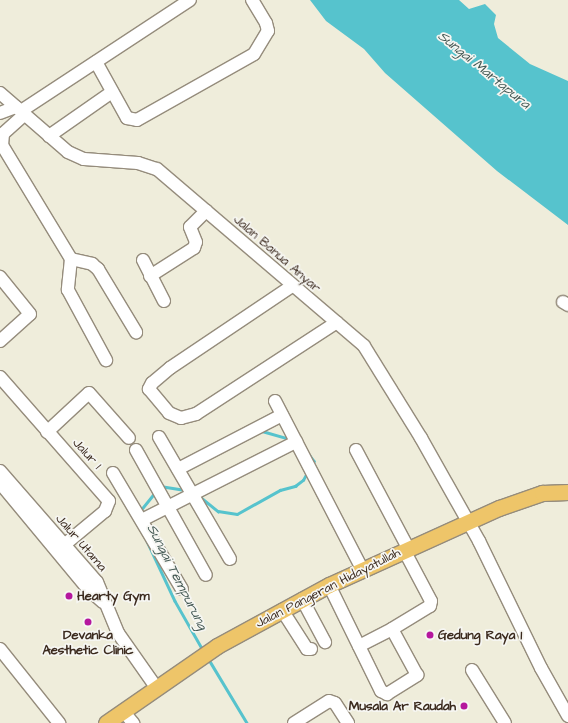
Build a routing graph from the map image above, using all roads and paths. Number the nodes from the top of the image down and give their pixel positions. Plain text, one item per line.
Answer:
1 (190, 0) edge
2 (252, 0) edge
3 (96, 62) junction
4 (112, 92) junction
5 (0, 93) edge
6 (21, 111) junction
7 (0, 113) edge
8 (49, 136) junction
9 (206, 211) junction
10 (71, 259) junction
11 (143, 260) dead end
12 (0, 276) edge
13 (150, 276) junction
14 (292, 286) junction
15 (164, 301) dead end
16 (337, 322) junction
17 (136, 332) dead end
18 (0, 341) edge
19 (106, 360) dead end
20 (0, 378) edge
21 (275, 401) dead end
22 (282, 415) junction
23 (47, 432) junction
24 (159, 437) dead end
25 (129, 438) dead end
26 (296, 442) junction
27 (136, 450) dead end
28 (356, 450) dead end
29 (178, 470) junction
30 (114, 473) dead end
31 (1, 477) edge
32 (568, 492) edge
33 (192, 494) junction
34 (168, 507) junction
35 (142, 520) junction
36 (467, 520) junction
37 (60, 548) junction
38 (406, 549) junction
39 (230, 559) dead end
40 (362, 569) junction
41 (206, 575) dead end
42 (329, 585) junction
43 (182, 589) dead end
44 (302, 599) junction
45 (282, 610) junction
46 (392, 629) junction
47 (325, 642) dead end
48 (359, 646) junction
49 (0, 649) edge
50 (311, 650) dead end
51 (472, 670) dead end
52 (156, 686) junction
53 (123, 710) junction
54 (568, 716) edge
55 (58, 723) edge
56 (106, 723) edge
57 (133, 723) edge
58 (294, 723) edge
59 (348, 723) edge
60 (505, 723) edge

1 - 3 street
2 - 4 street
3 - 4 street
3 - 6 street
4 - 8 street
5 - 6 street, Jalan Banua Anyar
6 - 7 street
6 - 8 street, Jalan Banua Anyar
6 - 10 street
8 - 9 street, Jalan Banua Anyar
9 - 13 street
9 - 14 street, Jalan Banua Anyar
10 - 17 street
10 - 19 street
11 - 13 street
12 - 18 street
13 - 15 street
14 - 16 street, Jalan Banua Anyar
14 - 16 street
16 - 36 street, Jalan Banua Anyar
20 - 23 street, Jalur 1
21 - 22 street
22 - 26 street
22 - 29 street
23 - 25 street
23 - 37 street, Jalur 1
24 - 29 street
26 - 33 street
26 - 40 street
27 - 34 street
28 - 38 street
29 - 33 street
30 - 35 street
31 - 37 street, Jalur Utama
32 - 36 main road, Jalan Pangeran Hidayatullah
33 - 34 street
33 - 39 street
34 - 35 street
34 - 41 street
35 - 43 street
36 - 38 main road, Jalan Pangeran Hidayatullah
36 - 54 street, Jalan Banua Anyar
37 - 52 street, Jalur Utama
38 - 40 main road, Jalan Pangeran Hidayatullah
38 - 46 street
40 - 42 main road, Jalan Pangeran Hidayatullah
42 - 44 main road, Jalan Pangeran Hidayatullah
42 - 48 street
44 - 45 main road, Jalan Pangeran Hidayatullah
44 - 47 street
45 - 50 street
45 - 52 main road, Jalan Pangeran Hidayatullah
46 - 48 street
46 - 48 street
49 - 55 street
51 - 60 street
52 - 53 main road, Jalan Pangeran Hidayatullah
53 - 56 main road, Jalan Pangeran Hidayatullah
53 - 57 street
58 - 59 street

